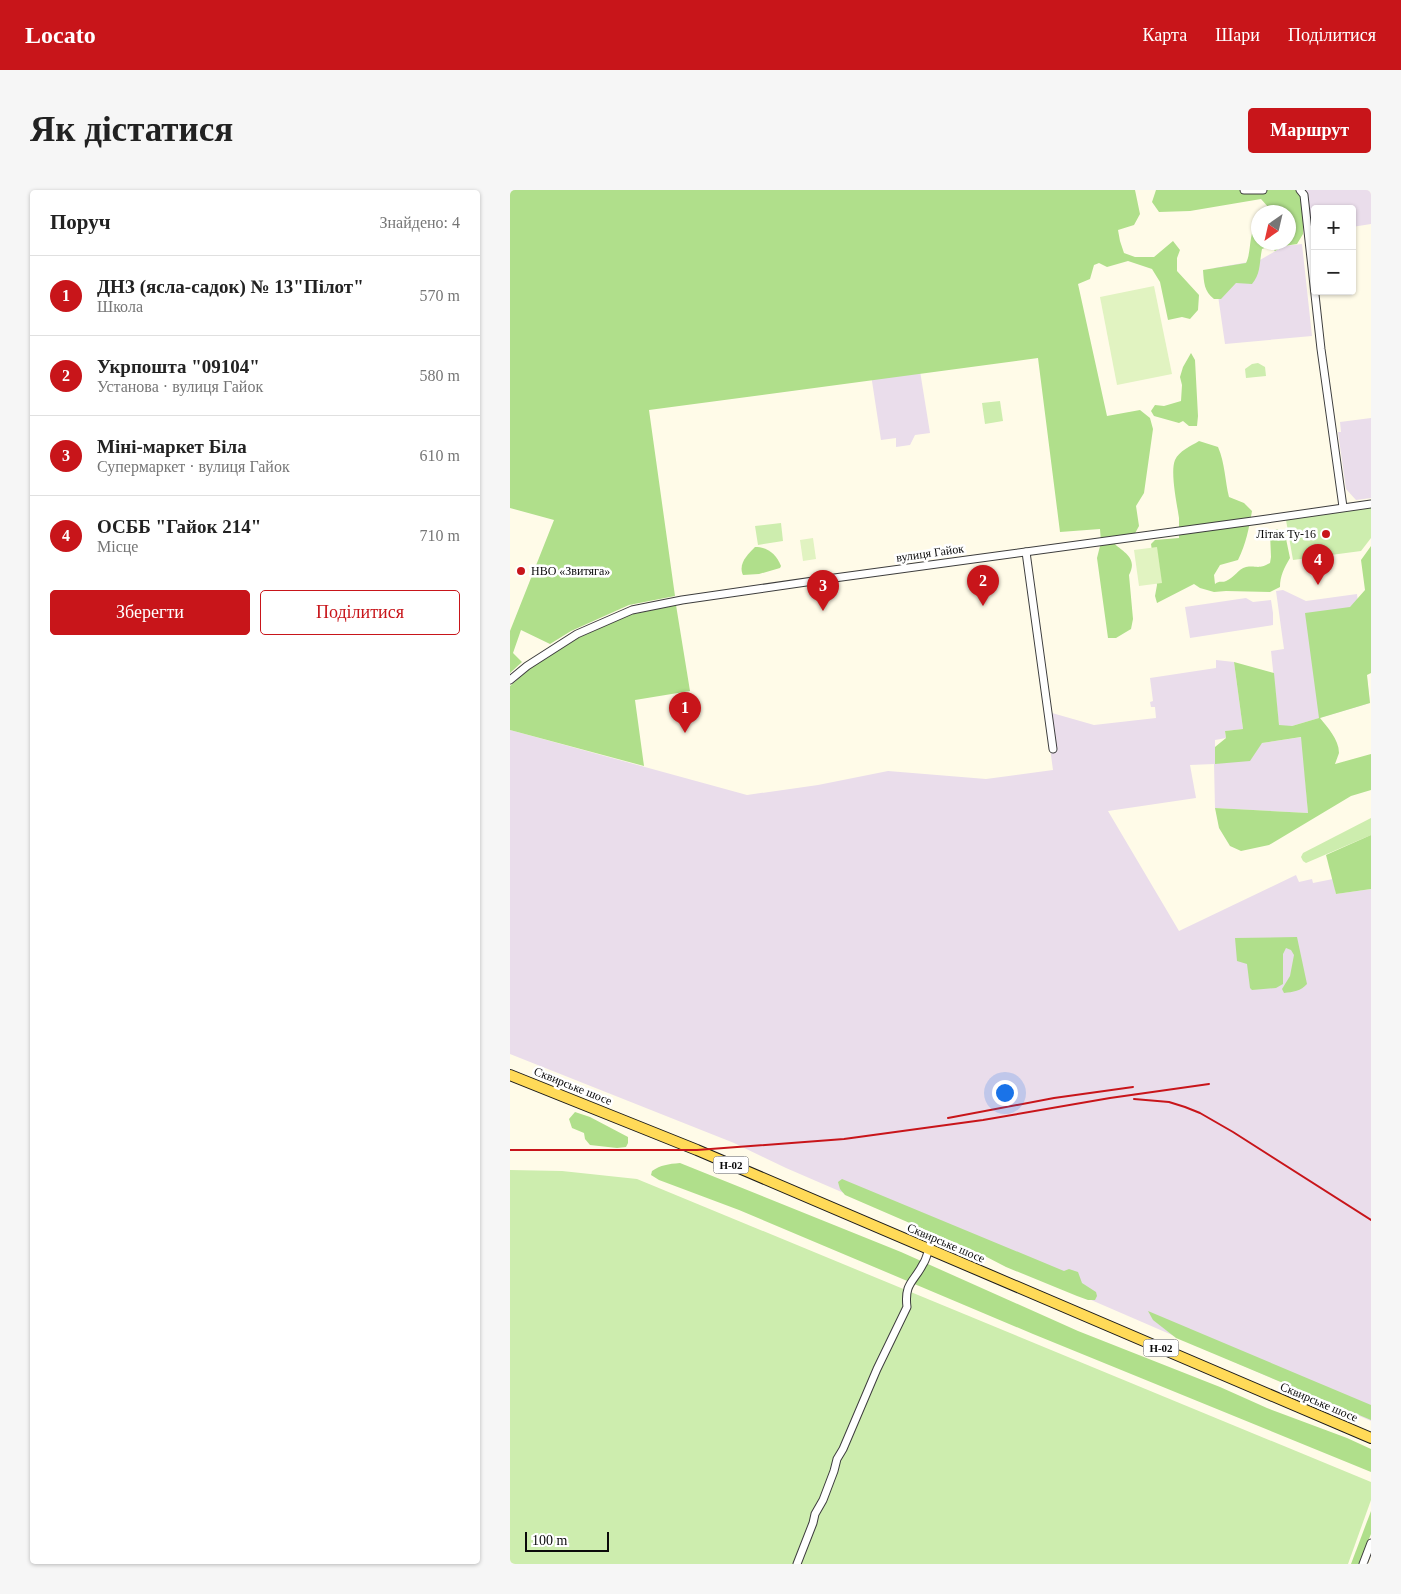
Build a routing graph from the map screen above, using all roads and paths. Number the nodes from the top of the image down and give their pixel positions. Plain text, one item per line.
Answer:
1 (1244, 190) edge
2 (1262, 190) edge
3 (1300, 190) edge
4 (1371, 504) edge
5 (1343, 507) junction
6 (1026, 552) junction
7 (510, 680) edge
8 (1053, 749) dead end
9 (510, 1074) edge
10 (929, 1250) junction
11 (1371, 1438) edge
12 (1371, 1544) edge
13 (797, 1564) edge
14 (1363, 1564) edge

1 - 2 street
3 - 5 street
4 - 5 street, вулиця Гайок
5 - 6 street, вулиця Гайок
6 - 7 street, вулиця Гайок
6 - 8 street
9 - 10 main road, Сквирське шосе / Н-02
10 - 11 main road, Сквирське шосе / Н-02
10 - 13 street
12 - 14 street

